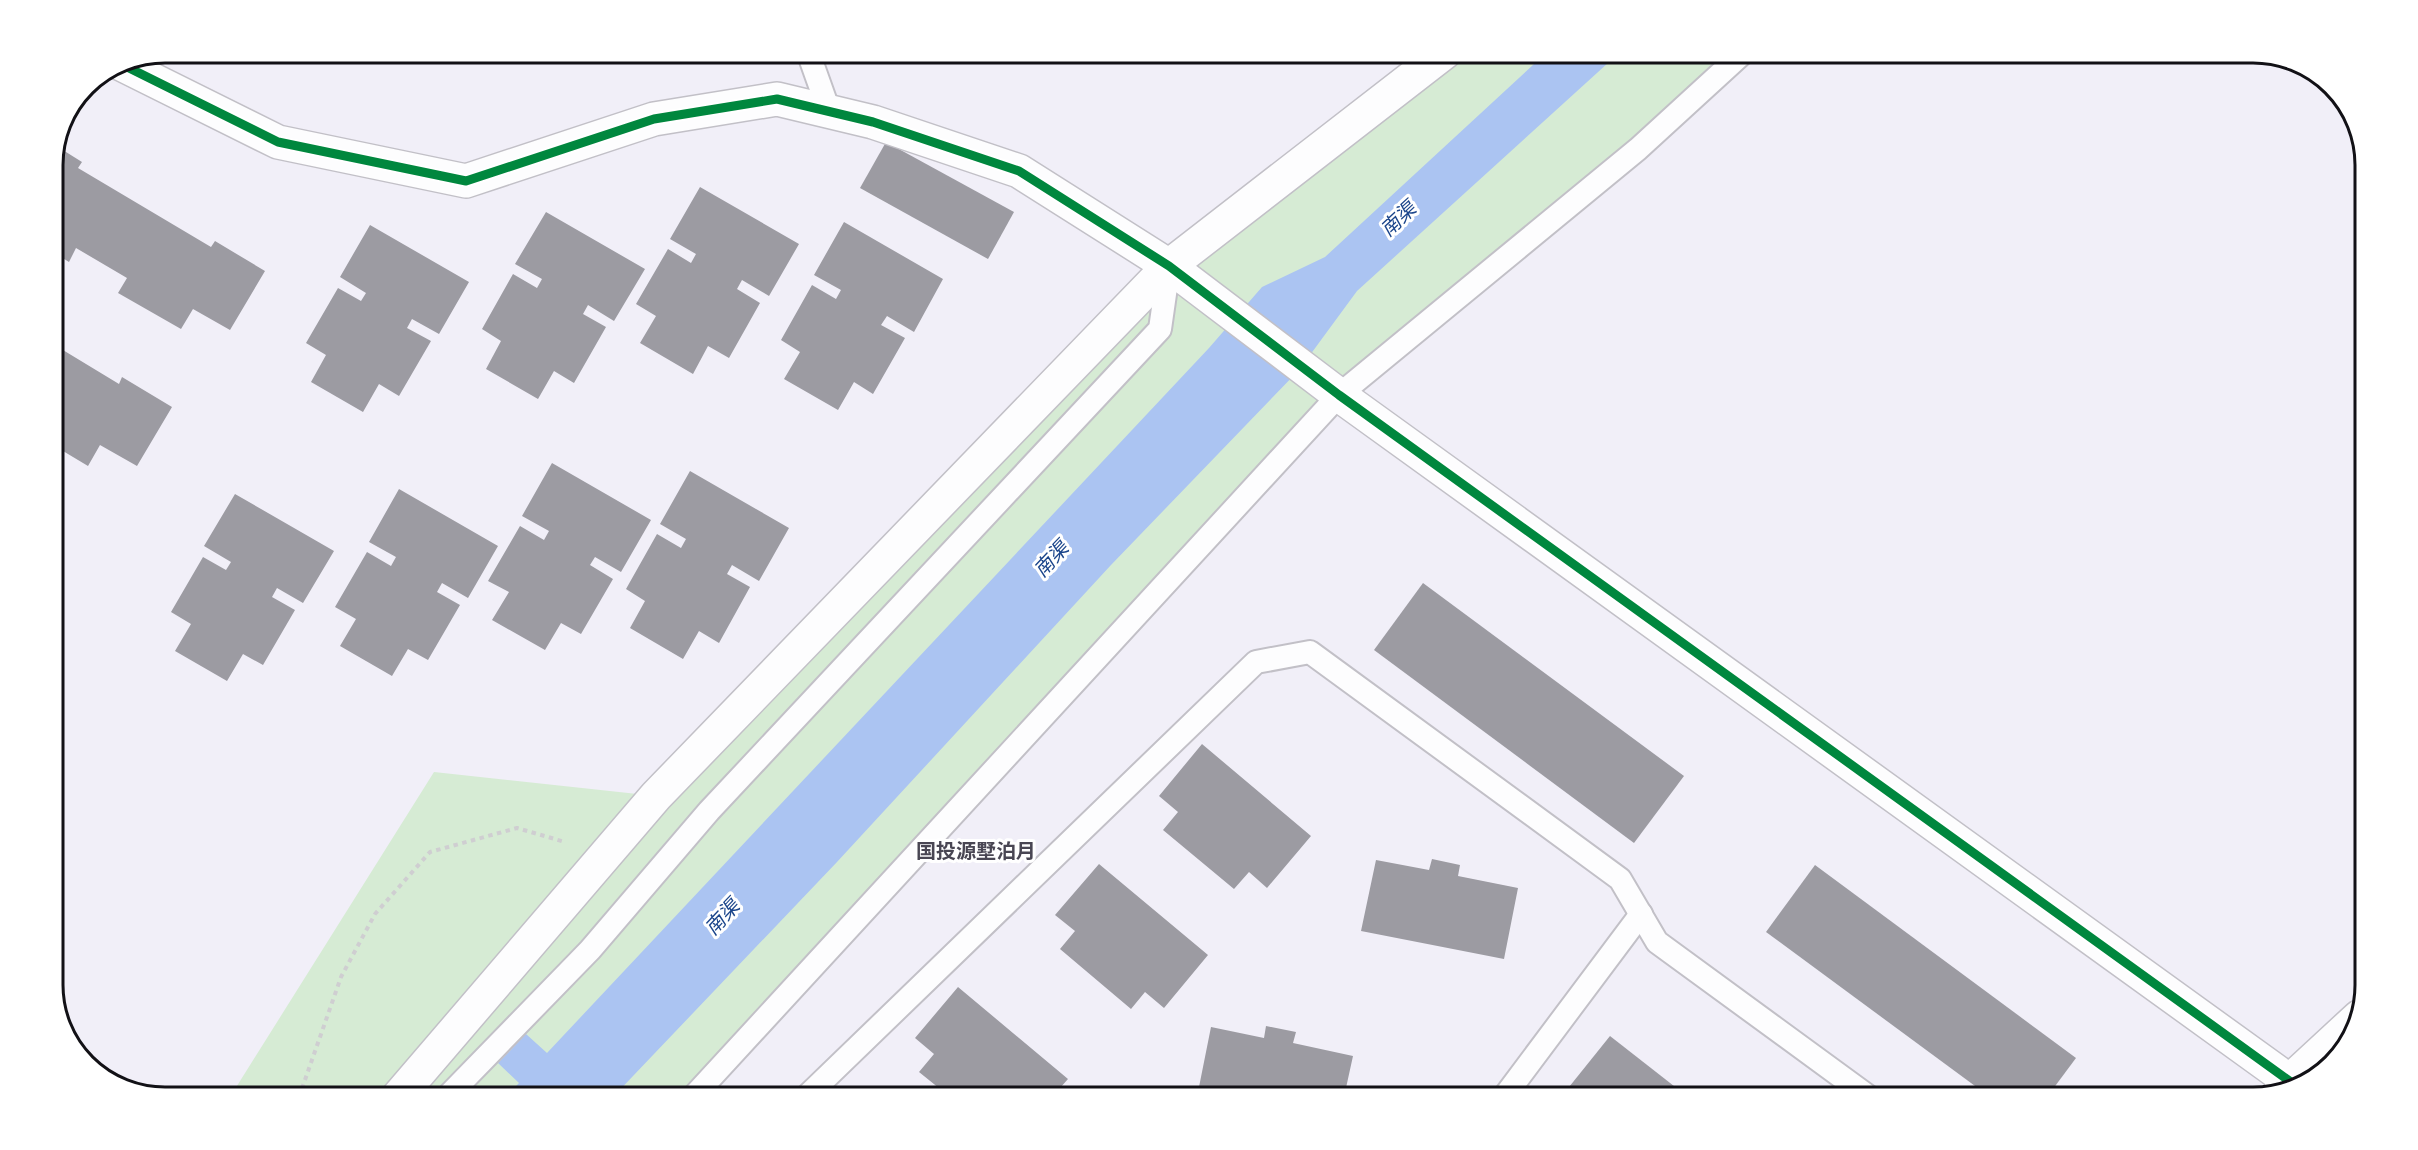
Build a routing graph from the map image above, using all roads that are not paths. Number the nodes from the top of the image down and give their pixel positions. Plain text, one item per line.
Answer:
1 (812, 63) edge
2 (1431, 63) edge
3 (1732, 63) edge
4 (132, 69) edge
5 (829, 111) junction
6 (1169, 266) junction
7 (1339, 395) junction
8 (1641, 914) junction
9 (2342, 1034) edge
10 (2299, 1076) edge
11 (2284, 1082) edge
12 (407, 1087) edge
13 (458, 1087) edge
14 (703, 1087) edge
15 (817, 1087) edge
16 (1512, 1087) edge
17 (1854, 1087) edge

1 - 5 lane
2 - 6 street
3 - 7 lane
4 - 5 street
5 - 6 street
6 - 7 street
6 - 12 street
6 - 13 lane
7 - 11 street
7 - 14 lane
8 - 15 lane
8 - 16 lane
8 - 17 lane
9 - 10 street

